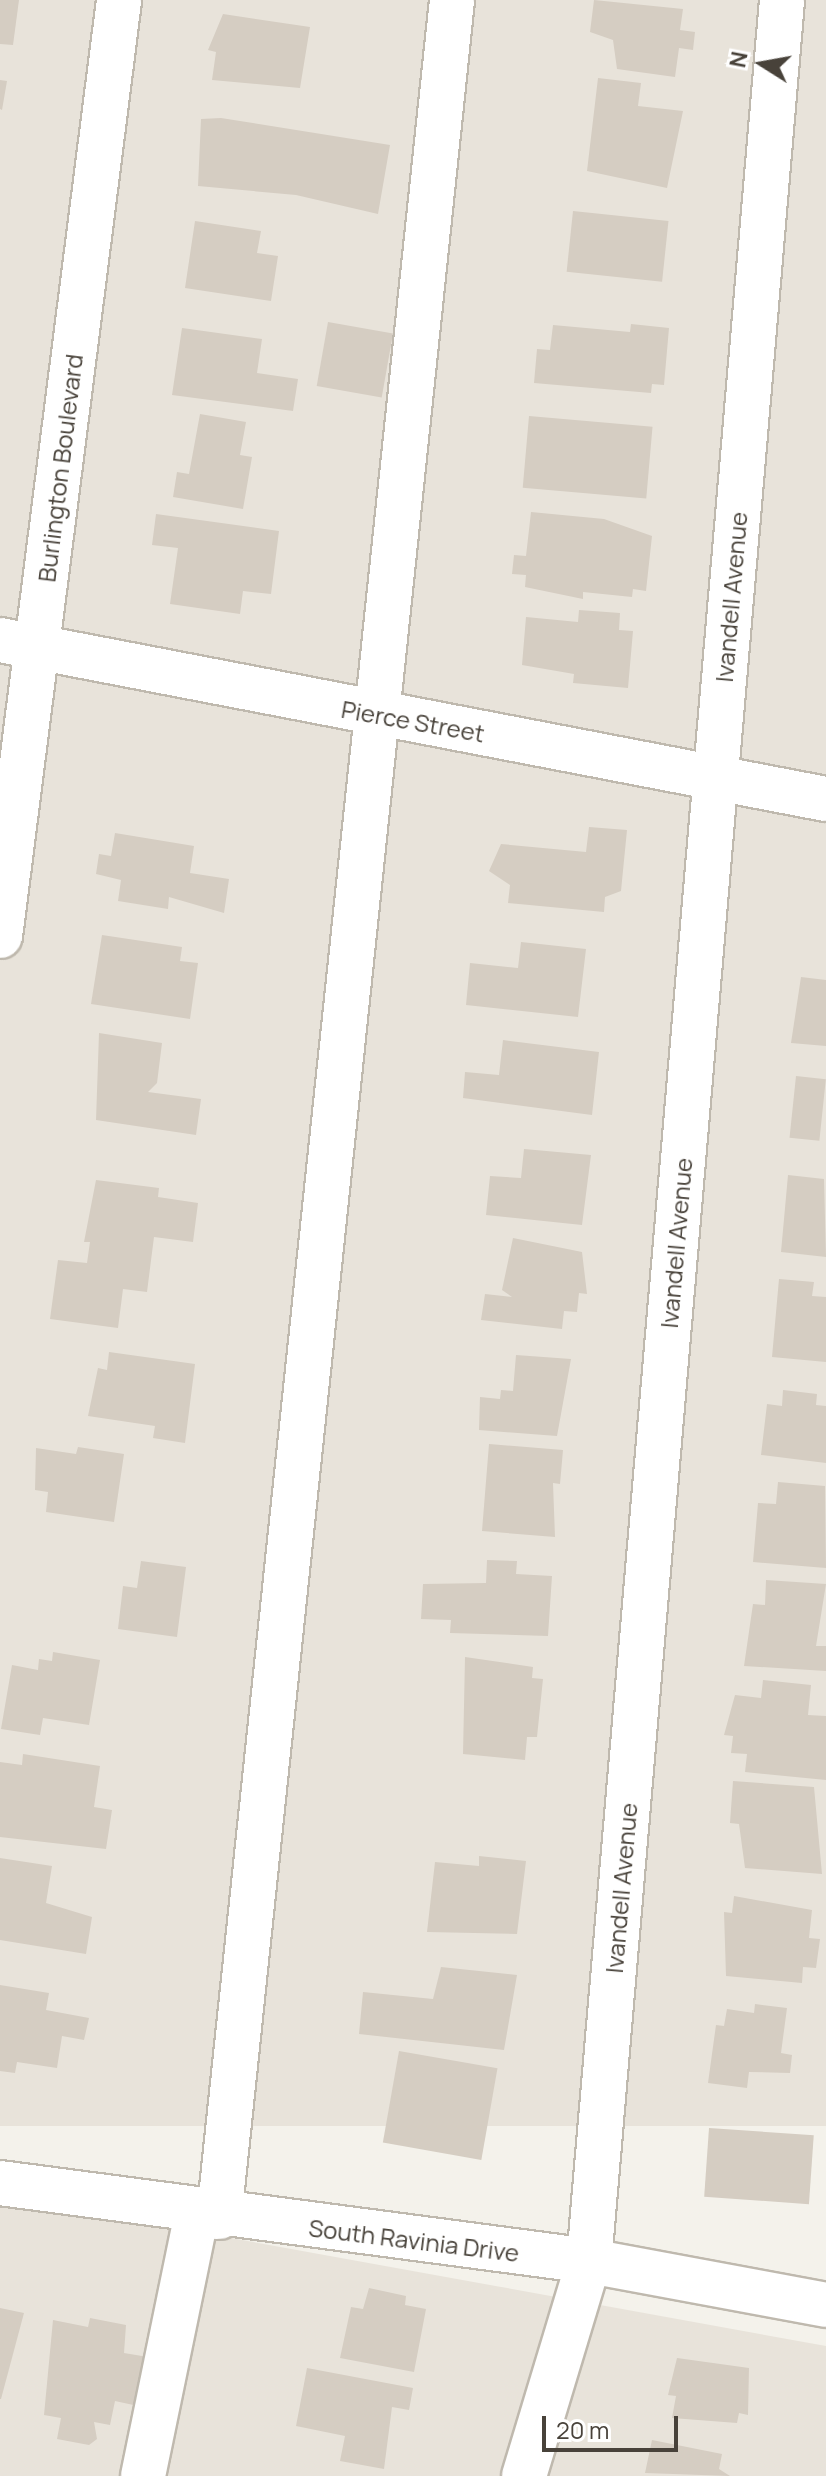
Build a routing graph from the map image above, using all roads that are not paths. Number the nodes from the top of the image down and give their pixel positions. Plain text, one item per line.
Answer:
1 (119, 0) edge
2 (452, 0) edge
3 (782, 0) edge
4 (19, 645) edge
5 (376, 714) junction
6 (716, 776) junction
7 (826, 799) edge
8 (0, 936) edge
9 (0, 2183) edge
10 (208, 2214) junction
11 (589, 2261) junction
12 (826, 2305) edge
13 (143, 2476) edge
14 (524, 2476) edge

1 - 4 street, Burlington Boulevard
2 - 5 street
3 - 6 street, Ivandell Avenue
4 - 5 street, Pierce Street
4 - 8 street, Burlington Boulevard
5 - 6 street, Pierce Street
5 - 10 street
6 - 7 street, Pierce Street
6 - 11 street, Ivandell Avenue
9 - 10 street, South Ravinia Drive
10 - 11 street, South Ravinia Drive
10 - 13 street
11 - 12 street, South Ravinia Drive
11 - 14 street, Ivandell Avenue

